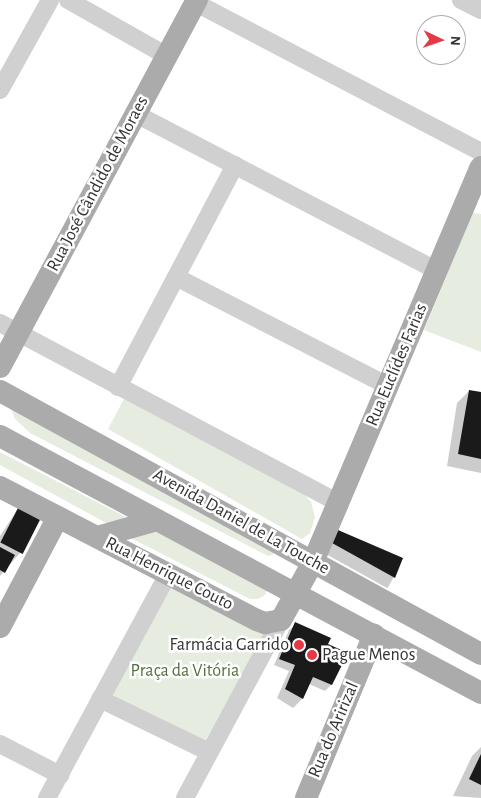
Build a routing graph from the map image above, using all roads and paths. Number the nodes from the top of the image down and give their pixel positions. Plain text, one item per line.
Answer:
1 (50, 0) edge
2 (68, 0) edge
3 (461, 0) edge
4 (196, 1) edge
5 (481, 10) edge
6 (167, 56) junction
7 (0, 90) edge
8 (136, 114) junction
9 (481, 152) edge
10 (235, 165) junction
11 (481, 167) edge
12 (437, 271) junction
13 (176, 276) junction
14 (9, 328) edge
15 (0, 367) edge
16 (388, 386) junction
17 (118, 387) junction
18 (0, 391) edge
19 (0, 436) edge
20 (0, 486) edge
21 (338, 503) junction
22 (58, 517) junction
23 (157, 520) junction
24 (97, 537) junction
25 (288, 548) junction
26 (313, 562) junction
27 (168, 574) junction
28 (297, 593) junction
29 (280, 620) junction
30 (0, 627) edge
31 (374, 635) junction
32 (481, 654) edge
33 (481, 693) edge
34 (100, 699) junction
35 (0, 744) edge
36 (209, 752) junction
37 (60, 775) junction
38 (47, 798) edge
39 (185, 798) edge
40 (306, 798) edge

1 - 7 street
2 - 6 street
3 - 5 street
4 - 6 main road, Rua José Cândido de Moraes
4 - 9 street
6 - 8 main road, Rua José Cândido de Moraes
8 - 10 street
8 - 14 main road, Rua José Cândido de Moraes
10 - 12 street
10 - 13 street
11 - 12 main road, Rua Euclídes Farias
12 - 16 main road, Rua Euclídes Farias
13 - 16 street
13 - 17 street
14 - 15 main road, Rua José Cândido de Moraes
14 - 17 street
16 - 21 main road, Rua Euclídes Farias
17 - 21 street
18 - 25 main road, Avenida Daniel de La Touche
19 - 23 main road, Avenida Daniel de La Touche
20 - 22 main road, Rua Henrique Couto
21 - 26 main road, Rua Euclídes Farias
22 - 24 main road, Rua Henrique Couto
22 - 30 main road
23 - 24 main road
23 - 28 main road, Avenida Daniel de La Touche
24 - 27 main road, Rua Henrique Couto
25 - 26 main road, Avenida Daniel de La Touche
25 - 28 main road
26 - 28 main road
26 - 32 main road, Avenida Daniel de La Touche
27 - 29 main road, Rua Henrique Couto
27 - 34 street
28 - 29 main road
28 - 31 main road, Avenida Daniel de La Touche
29 - 36 street
31 - 33 main road, Avenida Daniel de La Touche
31 - 40 main road, Rua do Aririzal
34 - 36 street
34 - 37 street
35 - 37 street
36 - 39 street
37 - 38 street

